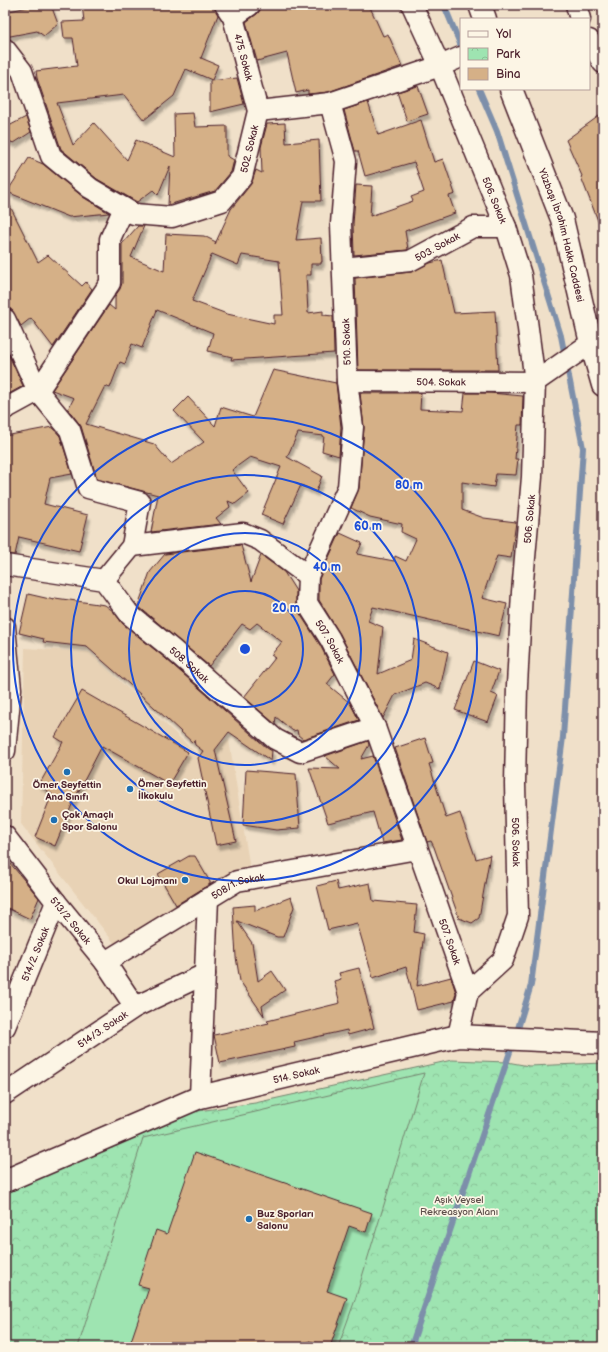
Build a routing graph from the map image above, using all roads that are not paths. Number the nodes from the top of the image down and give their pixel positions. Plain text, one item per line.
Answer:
1 (250, 5) edge
2 (412, 5) edge
3 (480, 5) edge
4 (229, 11) edge
5 (485, 18) edge
6 (5, 48) edge
7 (448, 62) edge
8 (511, 90) edge
9 (330, 103) junction
10 (258, 111) junction
11 (124, 208) junction
12 (506, 227) junction
13 (343, 268) junction
14 (5, 319) edge
15 (597, 339) edge
16 (347, 381) junction
17 (535, 382) junction
18 (603, 385) edge
19 (38, 391) junction
20 (5, 409) edge
21 (132, 546) junction
22 (5, 565) edge
23 (308, 576) junction
24 (104, 580) junction
25 (5, 627) edge
26 (374, 727) junction
27 (5, 751) edge
28 (5, 836) edge
29 (417, 849) junction
30 (208, 898) junction
31 (56, 902) junction
32 (105, 962) junction
33 (206, 974) junction
34 (468, 992) junction
35 (135, 1007) junction
36 (5, 1027) edge
37 (458, 1036) junction
38 (603, 1043) edge
39 (5, 1094) edge
40 (200, 1097) junction
41 (5, 1181) edge

1 - 4 street
2 - 7 street, 506. Sokak
3 - 5 street
4 - 10 street, 475. Sokak
6 - 11 street, 502. Sokak
7 - 9 street, 502. Sokak
7 - 12 street, 506. Sokak
8 - 15 street, Yüzbaşı İbrahim Hakkı Caddesi
9 - 10 street, 502. Sokak
9 - 13 street, 510. Sokak
10 - 11 street, 502. Sokak
11 - 19 street
12 - 13 street, 503. Sokak
12 - 17 street, 506. Sokak
13 - 16 street, 510. Sokak
14 - 19 street
15 - 17 street
15 - 18 street, Yüzbaşı İbrahim Hakkı Caddesi
16 - 17 street, 504. Sokak
16 - 23 street, 510. Sokak
17 - 34 street, 506. Sokak
19 - 20 street
19 - 21 street
21 - 23 street
21 - 24 street
22 - 24 street
23 - 26 street, 507. Sokak
24 - 26 street, 508. Sokak
25 - 27 street
26 - 29 street, 507. Sokak
28 - 31 street, 513/2. Sokak
29 - 30 street, 508/1. Sokak
29 - 34 street, 507. Sokak
30 - 32 street
30 - 33 street, 508/1. Sokak
31 - 32 street, 513/2. Sokak
31 - 36 street, 514/2. Sokak
32 - 35 street, 513/2. Sokak
33 - 35 street, 514/3. Sokak
33 - 40 street, 508/1. Sokak
34 - 37 street
35 - 39 street, 514/3. Sokak
37 - 38 street, 514. Sokak
37 - 40 street, 514. Sokak
40 - 41 street, 514. Sokak

